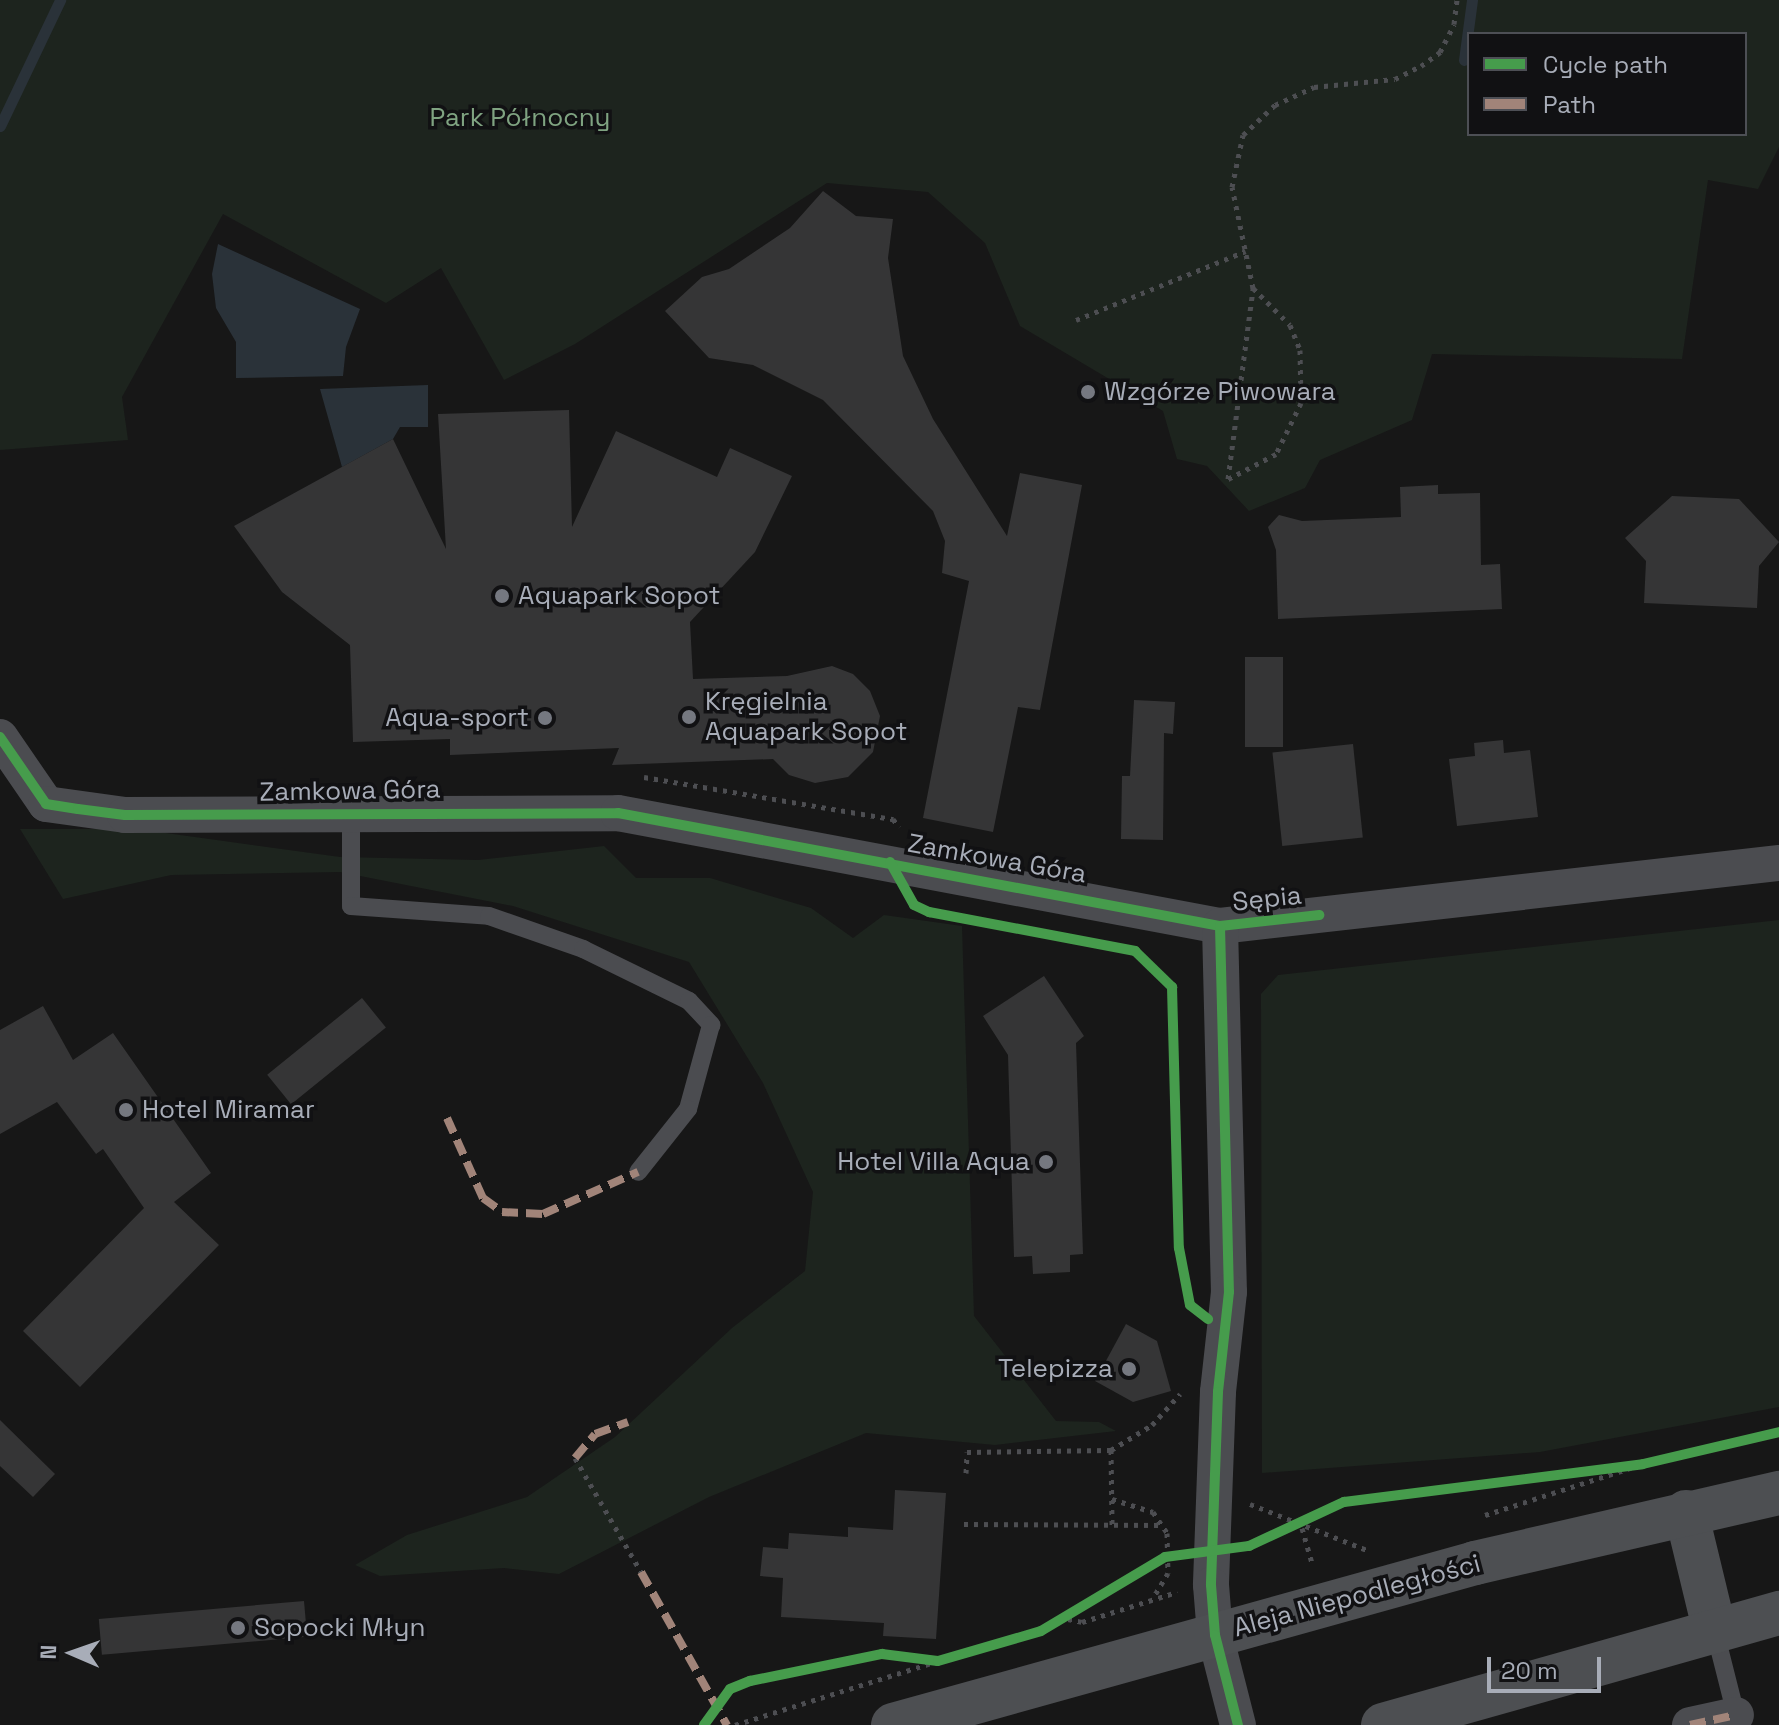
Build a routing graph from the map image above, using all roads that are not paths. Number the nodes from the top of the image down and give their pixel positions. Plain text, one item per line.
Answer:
1 (0, 737) edge
2 (351, 813) junction
3 (1779, 863) edge
4 (1220, 926) junction
5 (638, 1172) dead end
6 (1779, 1493) edge
7 (1686, 1512) junction
8 (1779, 1613) edge
9 (1715, 1632) junction
10 (1215, 1635) junction
11 (1736, 1715) joint
12 (893, 1725) edge
13 (1238, 1725) edge
14 (1383, 1725) edge
15 (1690, 1725) edge

1 - 2 street, Zamkowa Góra
2 - 4 street, Zamkowa Góra
2 - 5 lane
3 - 4 street, Sępia
4 - 10 street
6 - 7 main road, Aleja Niepodległości
7 - 9 main road
7 - 10 main road, Aleja Niepodległości
8 - 9 main road
9 - 11 lane
9 - 14 main road
10 - 12 main road, Aleja Niepodległości
10 - 13 street
11 - 15 street

